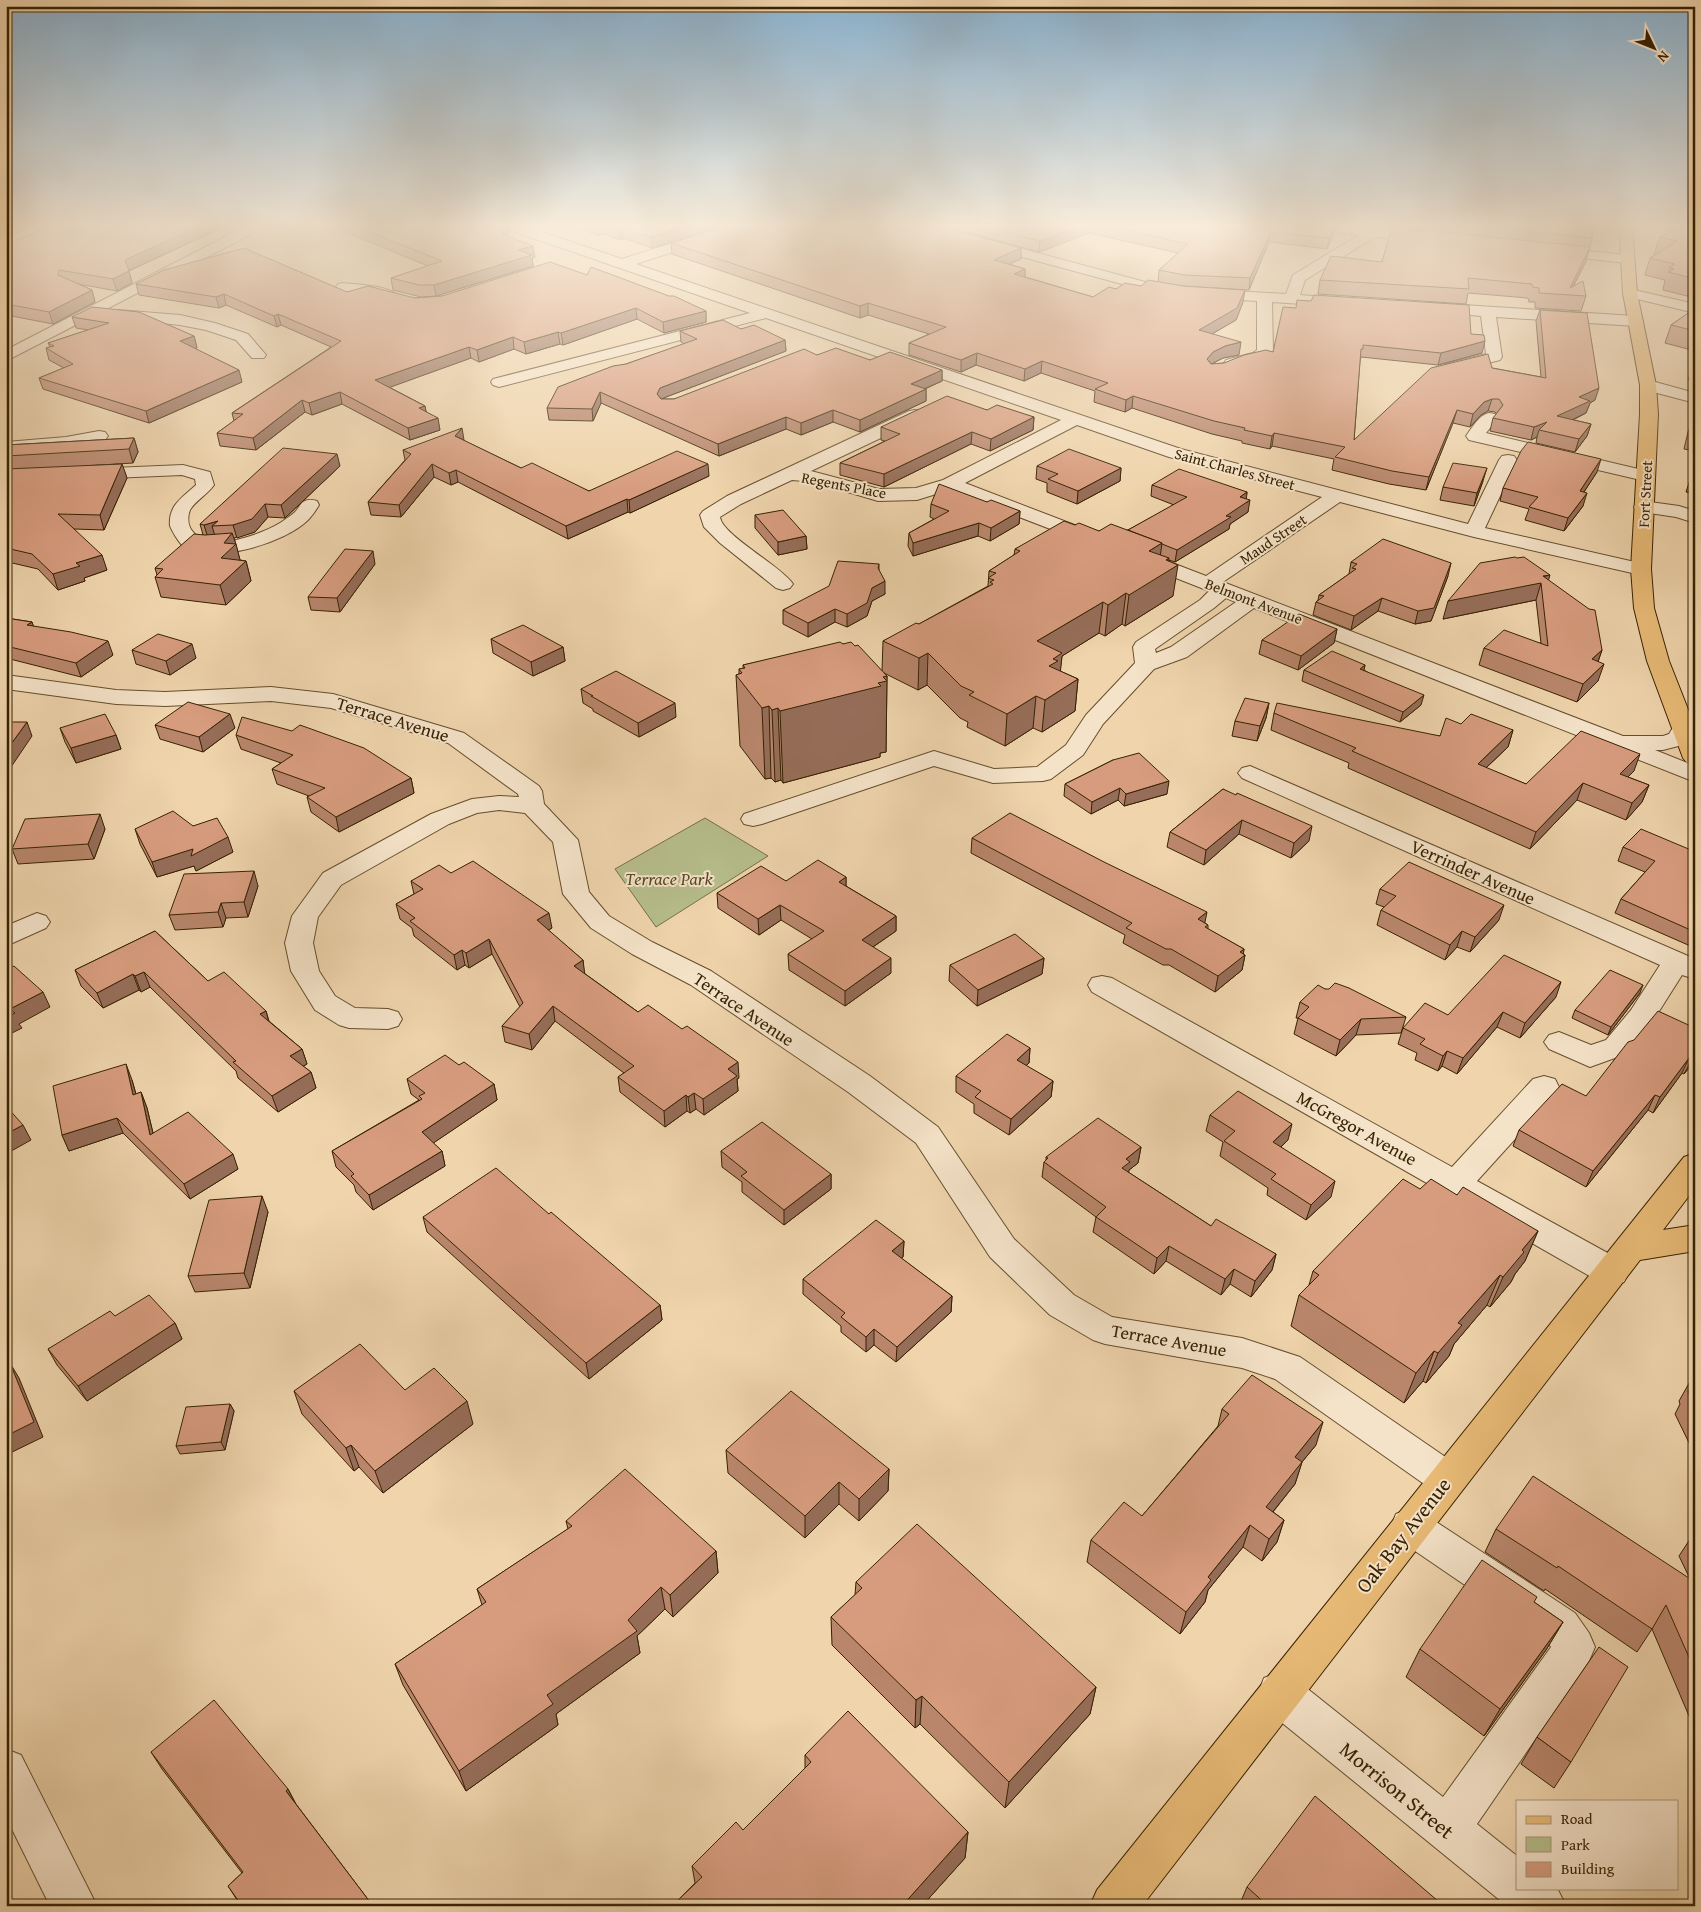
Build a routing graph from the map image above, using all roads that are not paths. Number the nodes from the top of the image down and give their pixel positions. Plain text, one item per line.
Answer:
1 (90, 313) edge
2 (101, 313) edge
3 (1264, 313) edge
4 (1488, 313) edge
5 (1521, 313) edge
6 (1634, 313) edge
7 (767, 314) joint
8 (1635, 321) junction
9 (16, 333) dead end
10 (42, 337) junction
11 (838, 339) junction
12 (820, 346) dead end
13 (258, 355) dead end
14 (6, 356) edge
15 (1215, 371) edge
16 (1438, 371) edge
17 (499, 382) dead end
18 (1648, 385) junction
19 (975, 386) junction
20 (957, 394) dead end
21 (1695, 398) edge
22 (931, 407) edge
23 (1489, 418) dead end
24 (1074, 420) junction
25 (99, 436) dead end
26 (6, 447) edge
27 (1508, 460) dead end
28 (74, 474) edge
29 (790, 474) junction
30 (1645, 476) junction
31 (950, 484) junction
32 (1338, 495) junction
33 (310, 506) dead end
34 (1643, 507) junction
35 (1695, 517) edge
36 (1474, 531) junction
37 (1106, 544) edge
38 (1125, 551) edge
39 (1641, 569) junction
40 (783, 584) dead end
41 (1215, 586) junction
42 (1252, 600) junction
43 (1146, 664) junction
44 (6, 682) edge
45 (1683, 728) junction
46 (1614, 741) junction
47 (1695, 758) edge
48 (1250, 773) dead end
49 (1695, 775) edge
50 (532, 806) junction
51 (753, 819) dead end
52 (37, 922) dead end
53 (6, 937) edge
54 (1686, 966) edge
55 (1102, 984) dead end
56 (388, 1019) dead end
57 (1560, 1042) dead end
58 (1544, 1087) dead end
59 (1695, 1165) edge
60 (1456, 1184) junction
61 (1695, 1238) edge
62 (1621, 1260) junction
63 (1446, 1479) junction
64 (1410, 1526) junction
65 (1279, 1693) junction
66 (6, 1770) edge
67 (1447, 1830) junction
68 (1516, 1884) edge
69 (1523, 1890) edge
70 (74, 1906) edge
71 (1113, 1906) edge
72 (1543, 1906) edge

1 - 10 street
2 - 13 street
3 - 15 street
4 - 16 street
5 - 8 street
6 - 8 main road, Fort Street
7 - 11 street, Saint Charles Street
7 - 17 street
8 - 18 main road, Fort Street
9 - 10 street
10 - 14 street
11 - 12 street
11 - 19 street, Saint Charles Street
18 - 21 street
18 - 30 main road, Fort Street
19 - 20 street
19 - 24 street, Saint Charles Street
22 - 29 street
23 - 30 street
24 - 31 street, Regents Place
24 - 32 street, Saint Charles Street
25 - 26 street
27 - 36 street
28 - 33 street
29 - 31 street, Regents Place
29 - 40 street, Regents Place
30 - 34 main road, Fort Street
31 - 37 street
32 - 36 street, Saint Charles Street
32 - 41 street, Maud Street
34 - 35 street
34 - 39 main road, Fort Street
36 - 39 street, Saint Charles Street
38 - 41 street, Belmont Avenue
39 - 45 main road, Fort Street
41 - 42 street, Belmont Avenue
41 - 43 street, Maud Street
42 - 43 street
42 - 46 street, Belmont Avenue
43 - 51 street
44 - 50 street, Terrace Avenue
45 - 46 street, Belmont Avenue
45 - 47 main road, Fort Street
46 - 49 street, Belmont Avenue
48 - 54 street, Verrinder Avenue
50 - 56 street
50 - 63 street, Terrace Avenue
52 - 53 street
54 - 57 street
55 - 60 street, McGregor Avenue
58 - 60 street
59 - 62 main road, Oak Bay Avenue
60 - 62 street, McGregor Avenue
61 - 62 main road
62 - 63 main road, Oak Bay Avenue
63 - 64 main road, Oak Bay Avenue
64 - 65 main road, Oak Bay Avenue
64 - 67 street
65 - 67 street, Morrison Street
65 - 71 main road, Oak Bay Avenue
66 - 70 street
67 - 68 street, Morrison Street
69 - 72 street

